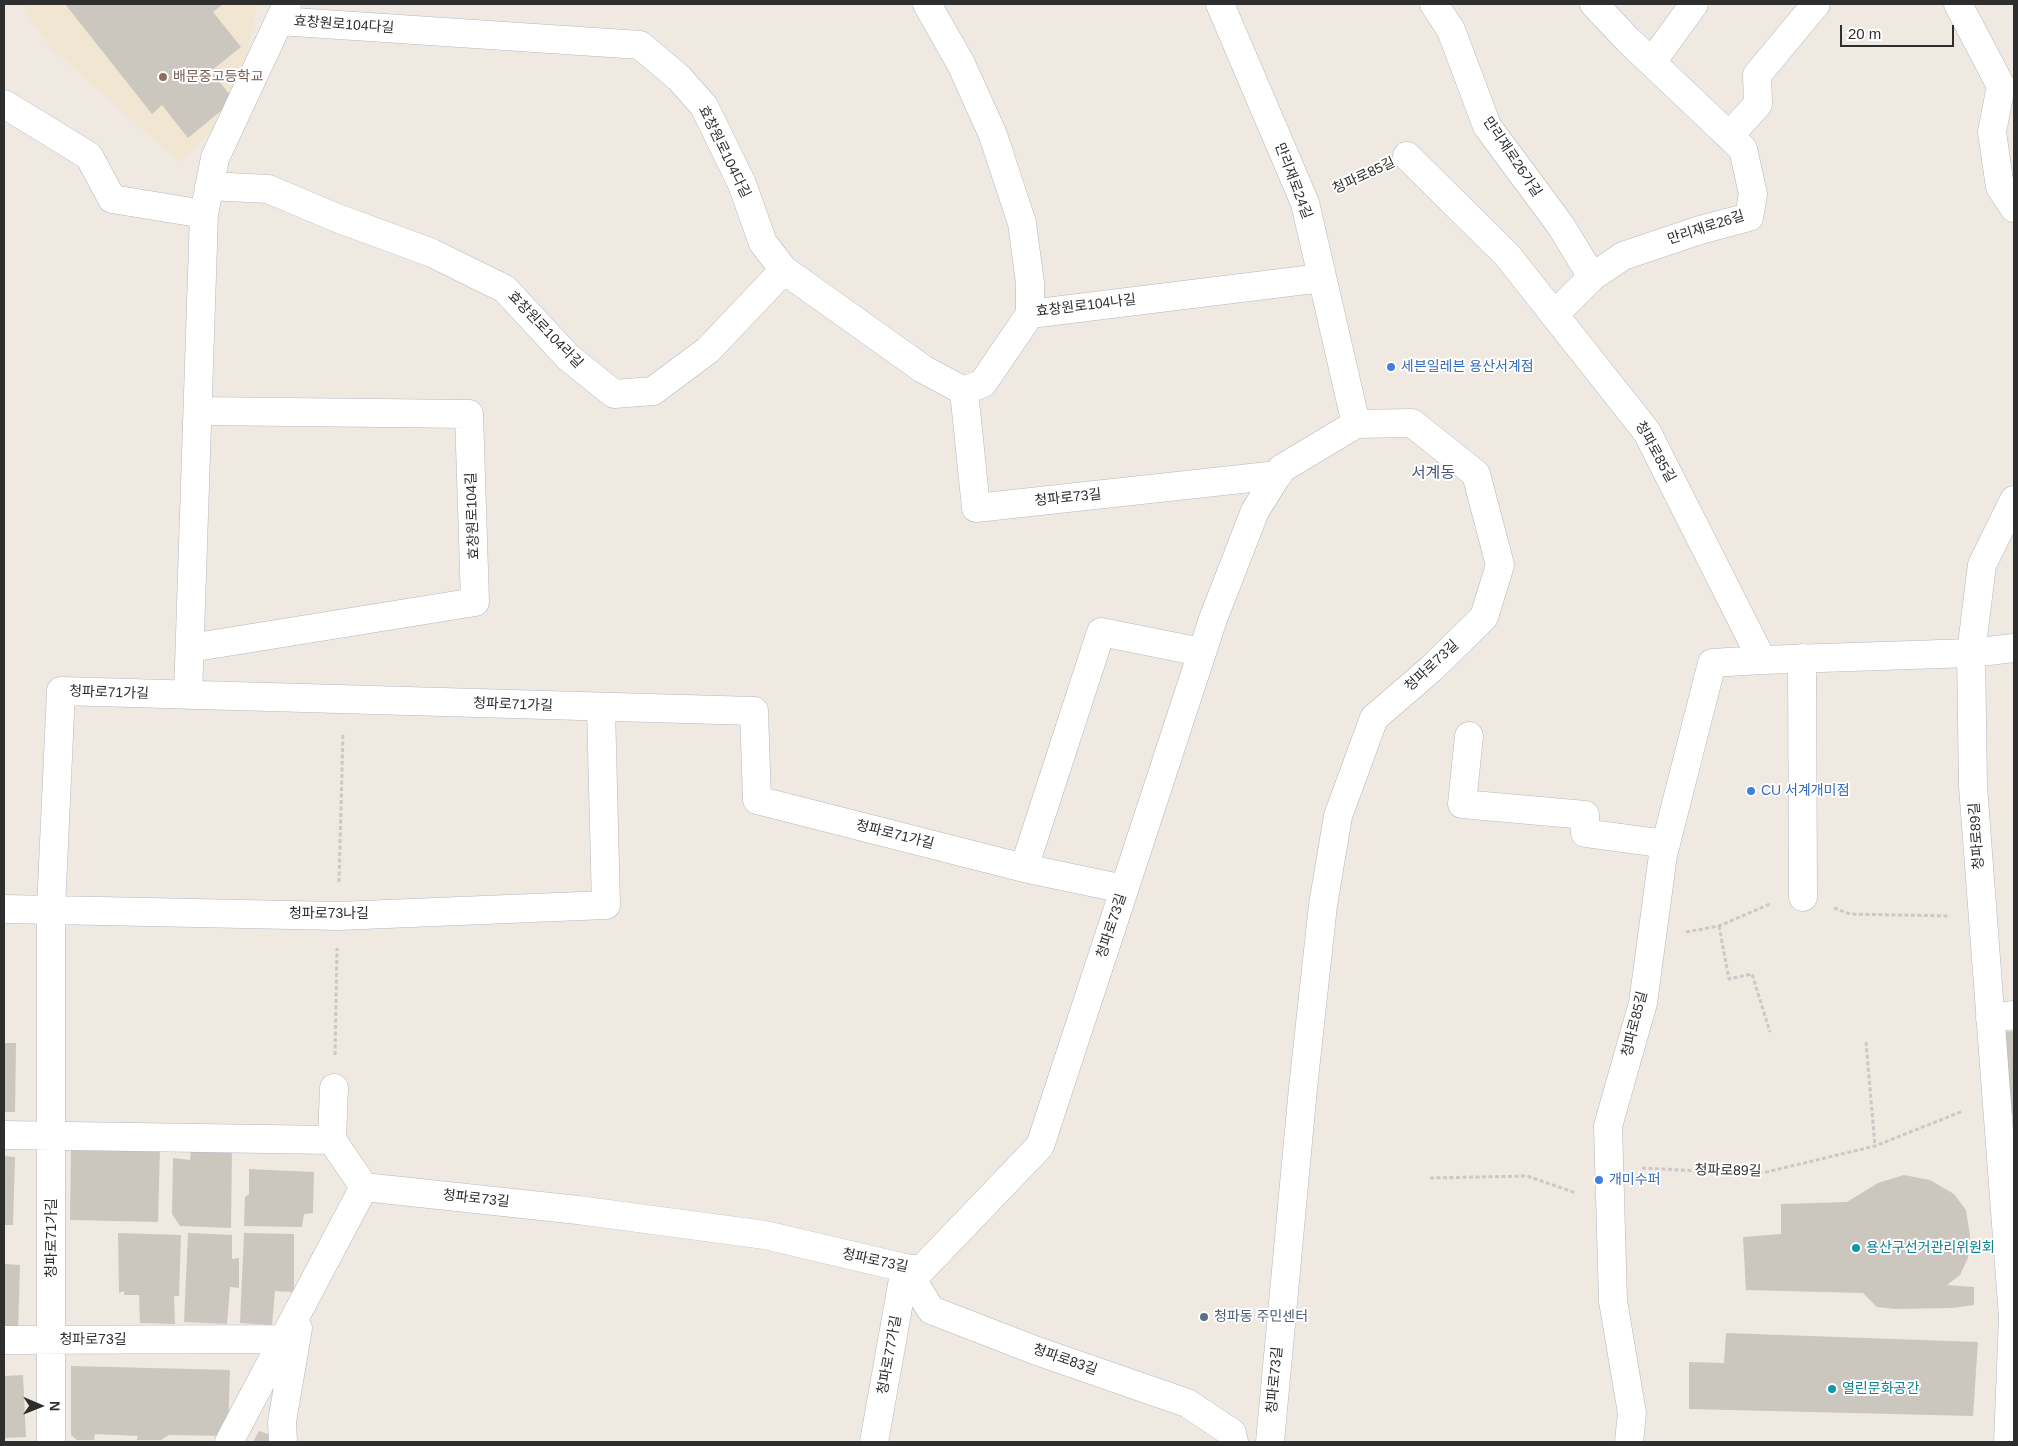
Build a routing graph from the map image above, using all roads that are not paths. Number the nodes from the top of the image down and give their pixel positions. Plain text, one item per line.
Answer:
1 (927, 4) edge
2 (1220, 4) edge
3 (1434, 4) edge
4 (1594, 4) edge
5 (1694, 4) edge
6 (1816, 4) edge
7 (1958, 4) edge
8 (283, 12) edge
9 (1652, 62) junction
10 (4, 104) edge
11 (1729, 136) junction
12 (1408, 156) road end
13 (209, 186) junction
14 (2014, 208) edge
15 (204, 214) junction
16 (784, 270) junction
17 (1592, 277) junction
18 (1322, 278) junction
19 (1030, 314) junction
20 (1554, 315) junction
21 (964, 391) junction
22 (198, 411) junction
23 (1356, 424) junction
24 (1278, 475) junction
25 (2014, 500) edge
26 (190, 648) junction
27 (2014, 648) edge
28 (1201, 652) junction
29 (1972, 653) junction
30 (1802, 658) junction
31 (1762, 660) junction
32 (188, 695) junction
33 (601, 708) junction
34 (1469, 736) dead end
35 (1666, 844) junction
36 (1024, 868) junction
37 (1124, 889) junction
38 (1803, 897) dead end
39 (4, 909) edge
40 (51, 909) junction
41 (2002, 1016) edge
42 (334, 1088) dead end
43 (4, 1135) edge
44 (52, 1136) junction
45 (332, 1140) junction
46 (364, 1187) junction
47 (905, 1268) junction
48 (303, 1302) junction
49 (2014, 1317) edge
50 (284, 1339) junction
51 (4, 1340) edge
52 (52, 1341) junction
53 (51, 1442) edge
54 (229, 1442) edge
55 (283, 1442) edge
56 (874, 1442) edge
57 (1234, 1442) edge
58 (1270, 1442) edge
59 (1629, 1442) edge
60 (2008, 1442) edge

1 - 19 street, 효창원로104나길
2 - 18 street, 만리재로24길
3 - 17 street, 만리재로26가길
4 - 9 street, 만리재로26길
5 - 9 street
6 - 11 street
7 - 14 street
8 - 13 street
8 - 16 street, 효창원로104다길
9 - 11 street, 만리재로26길
10 - 15 street
11 - 17 street, 만리재로26길
12 - 20 street, 청파로85길
13 - 15 street
13 - 16 street, 효창원로104라길
15 - 22 street
16 - 21 street, 효창원로104다길
17 - 20 street, 만리재로26길
18 - 19 street, 효창원로104나길
18 - 23 street, 만리재로24길
19 - 21 street
20 - 31 street, 청파로85길
21 - 24 street, 청파로73길
22 - 26 street
22 - 26 street, 효창원로104길
23 - 24 street, 청파로73길
23 - 58 street, 청파로73길
24 - 28 street, 청파로73길
25 - 29 street, 청파로89길
26 - 32 street
27 - 29 street
28 - 36 street
28 - 37 street, 청파로73길
29 - 30 street
29 - 41 street, 청파로89길
30 - 31 street
30 - 38 street
31 - 35 street, 청파로85길
32 - 33 street, 청파로71가길
32 - 40 street, 청파로71가길
33 - 36 street, 청파로71가길
33 - 40 street, 청파로73나길
34 - 35 street
35 - 59 street, 청파로85길
36 - 37 street, 청파로71가길
37 - 47 street, 청파로73길
39 - 40 street, 청파로73나길
40 - 44 street, 청파로71가길
41 - 49 street, 청파로89길
42 - 45 street
43 - 44 street
44 - 45 street
44 - 52 street, 청파로71가길
45 - 46 street
46 - 47 street, 청파로73길
46 - 48 street
47 - 56 street, 청파로77가길
47 - 57 street, 청파로83길
48 - 50 street
48 - 55 street
49 - 60 street, 청파로89길
50 - 52 street, 청파로73길
50 - 54 street
51 - 52 street
52 - 53 street, 청파로71가길

